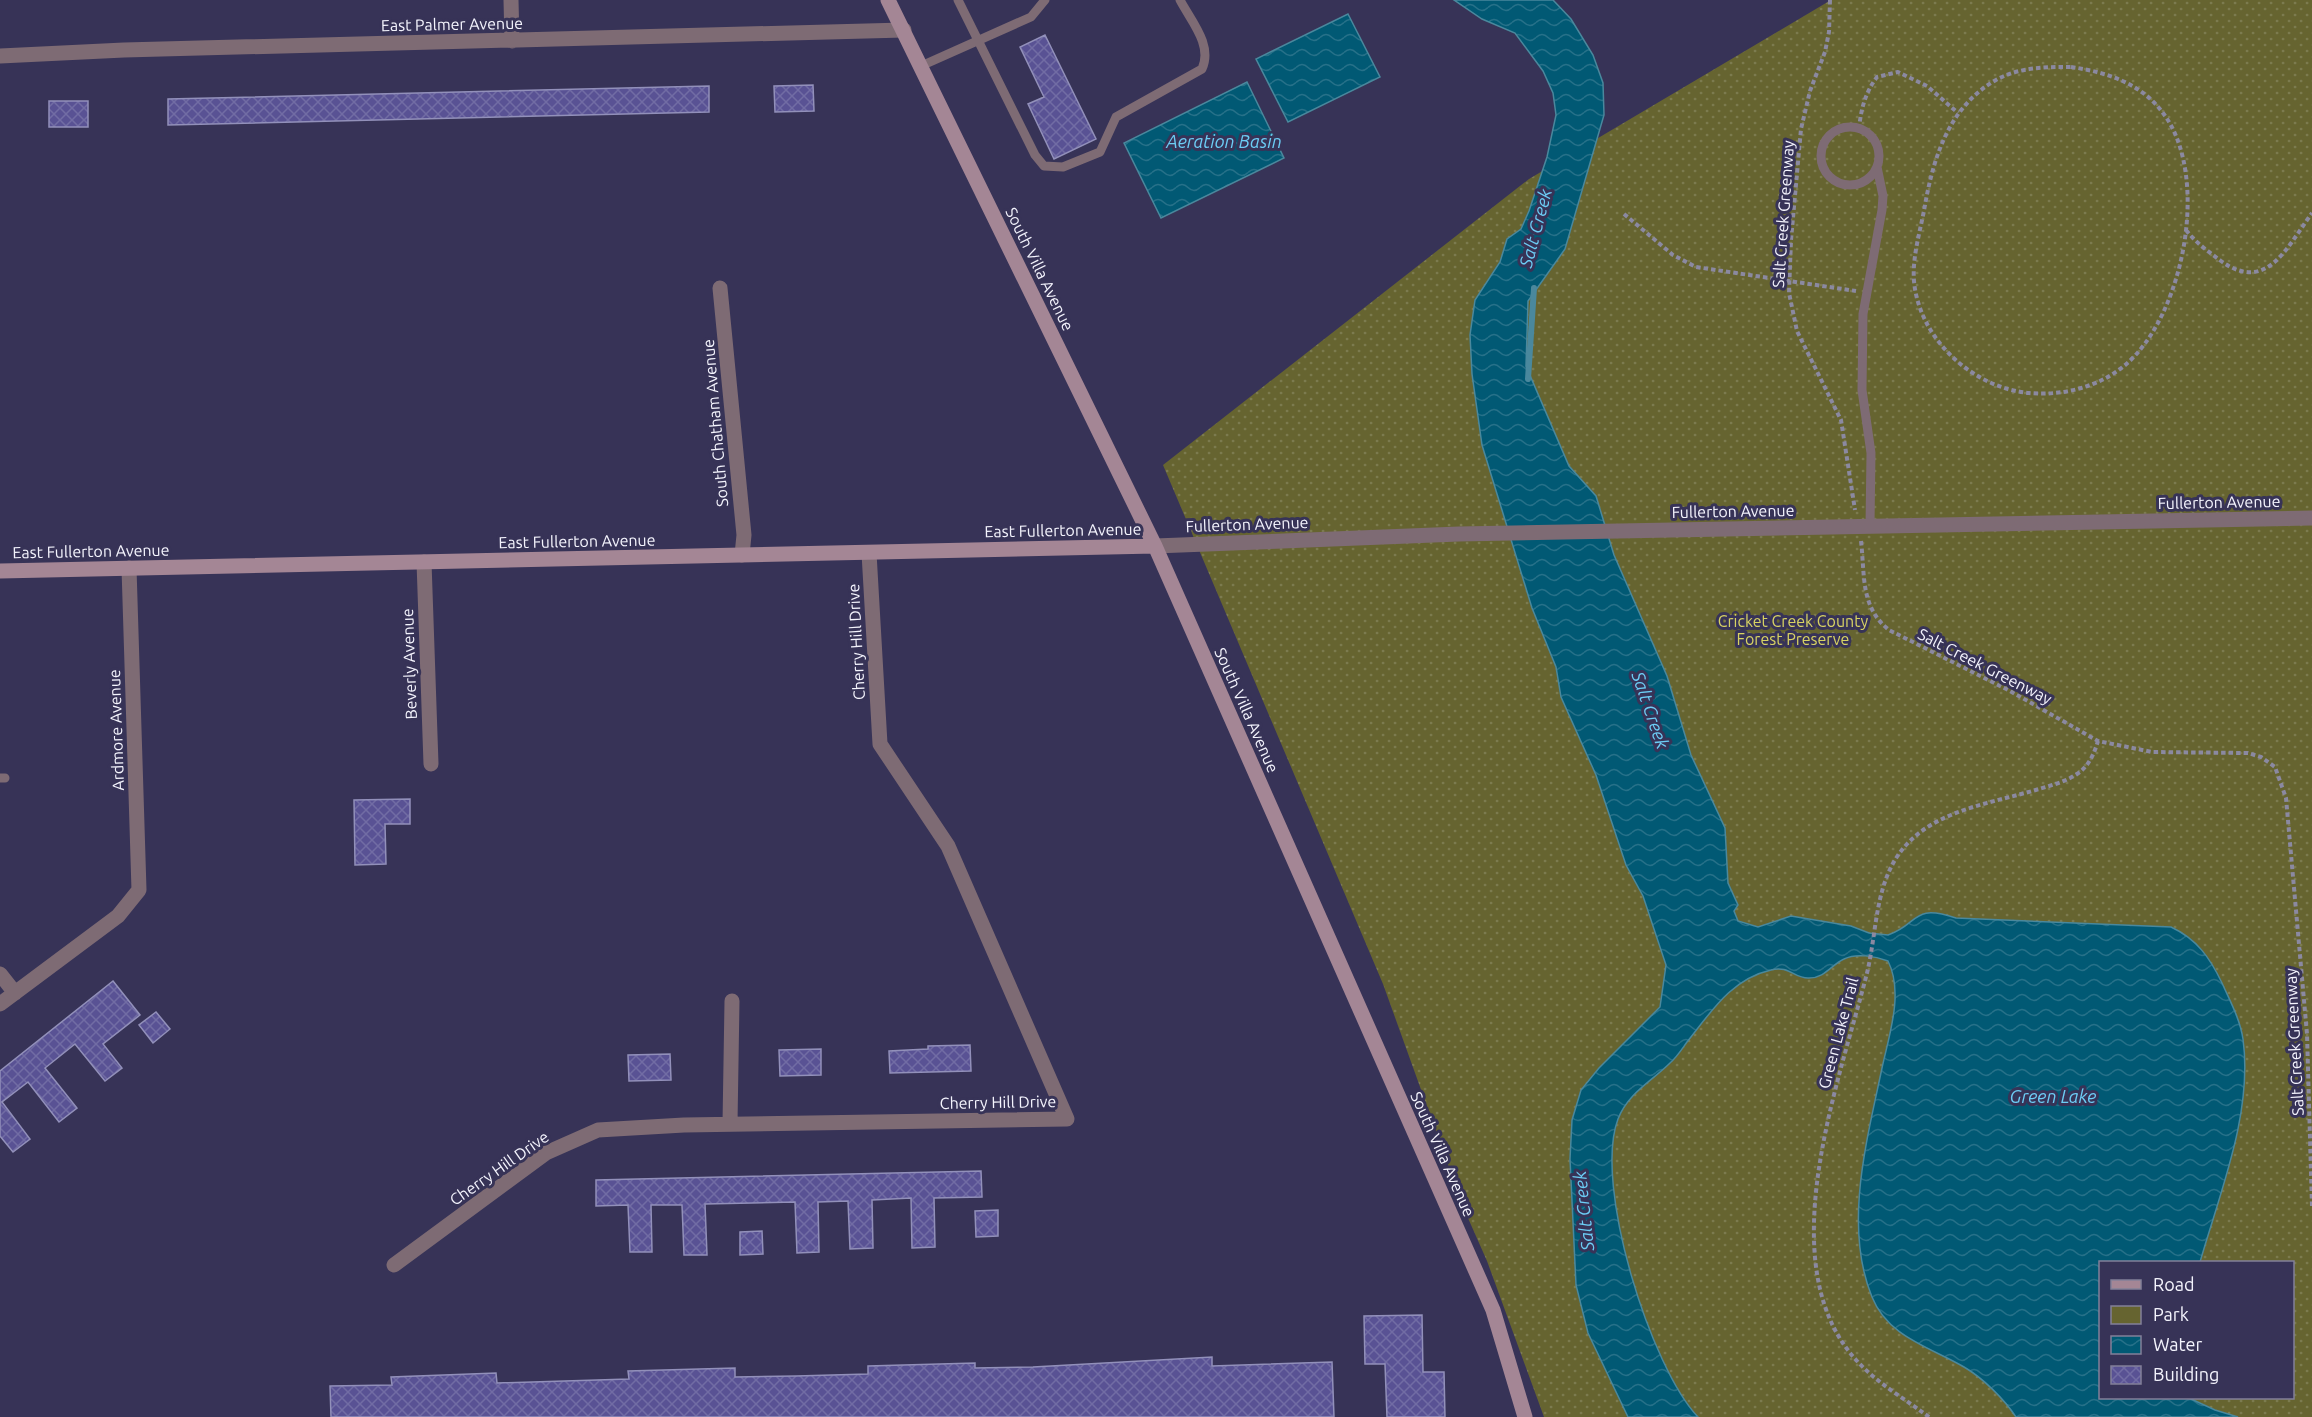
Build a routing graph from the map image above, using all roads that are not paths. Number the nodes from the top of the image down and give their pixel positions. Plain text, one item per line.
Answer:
1 (511, 0) edge
2 (888, 0) edge
3 (958, 0) edge
4 (1045, 0) edge
5 (1180, 0) edge
6 (904, 30) junction
7 (512, 41) junction
8 (978, 41) junction
9 (0, 56) edge
10 (921, 66) junction
11 (1877, 167) junction
12 (720, 288) dead end
13 (2312, 518) edge
14 (1864, 526) junction
15 (1155, 546) junction
16 (869, 553) junction
17 (742, 555) junction
18 (424, 562) junction
19 (129, 568) junction
20 (0, 571) edge
21 (431, 764) dead end
22 (0, 974) edge
23 (15, 993) junction
24 (732, 1001) dead end
25 (0, 1004) edge
26 (730, 1124) junction
27 (394, 1265) dead end
28 (1525, 1417) edge

1 - 7 street
2 - 6 main road, South Villa Avenue
3 - 8 lane
4 - 8 lane
5 - 8 lane
6 - 7 street, East Palmer Avenue
6 - 10 main road, South Villa Avenue
7 - 9 street, East Palmer Avenue
8 - 10 lane
10 - 15 main road, South Villa Avenue
11 - 11 lane
11 - 14 lane
12 - 17 street, South Chatham Avenue
13 - 14 street, Fullerton Avenue
14 - 15 street, Fullerton Avenue
15 - 16 main road, East Fullerton Avenue
15 - 28 main road, South Villa Avenue
16 - 17 main road, East Fullerton Avenue
16 - 26 street, Cherry Hill Drive
17 - 18 main road, East Fullerton Avenue
18 - 19 main road, East Fullerton Avenue
18 - 21 street, Beverly Avenue
19 - 20 main road, East Fullerton Avenue
19 - 23 street, Ardmore Avenue
22 - 23 street
23 - 25 street
24 - 26 street
26 - 27 street, Cherry Hill Drive

